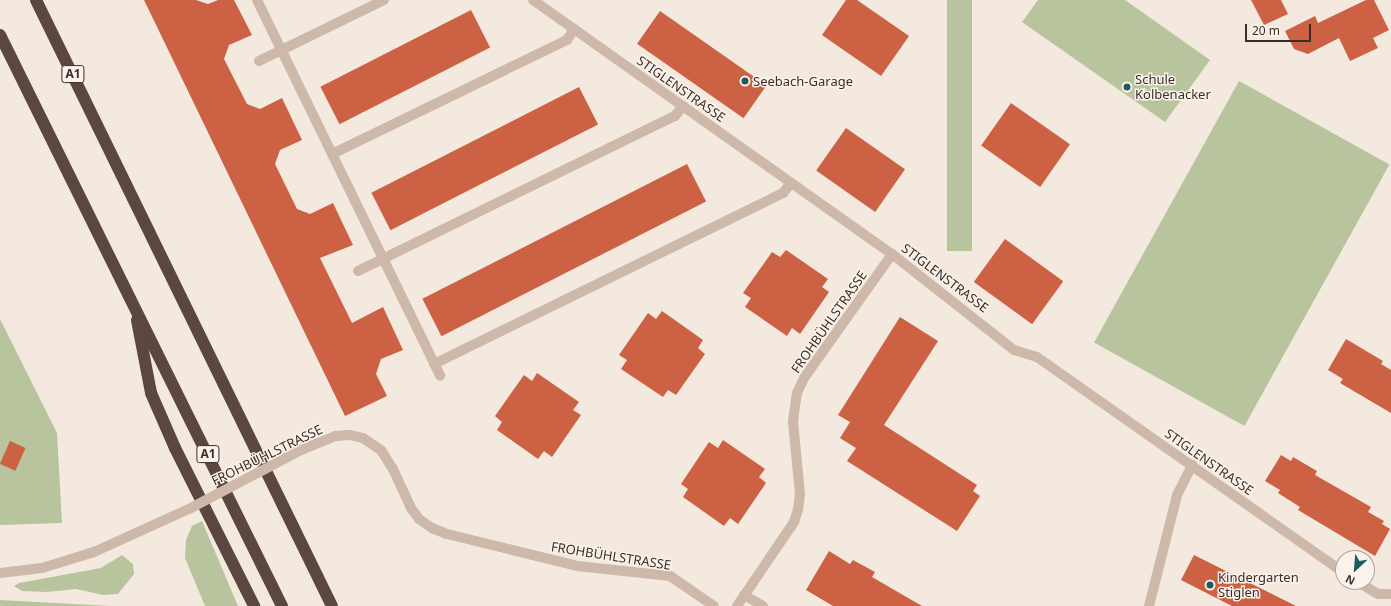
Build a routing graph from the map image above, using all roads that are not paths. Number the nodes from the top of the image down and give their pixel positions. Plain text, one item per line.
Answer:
1 (36, 0) edge
2 (257, 0) edge
3 (384, 0) edge
4 (532, 0) edge
5 (574, 29) junction
6 (0, 35) edge
7 (282, 50) junction
8 (259, 61) dead end
9 (683, 106) junction
10 (332, 154) junction
11 (791, 183) junction
12 (892, 254) junction
13 (384, 259) junction
14 (358, 271) dead end
15 (133, 303) junction
16 (434, 364) junction
17 (440, 376) dead end
18 (1192, 465) junction
19 (1335, 566) edge
20 (0, 573) edge
21 (1371, 590) edge
22 (1391, 594) edge
23 (744, 595) junction
24 (254, 606) edge
25 (282, 606) edge
26 (332, 606) edge
27 (714, 606) edge
28 (737, 606) edge
29 (763, 606) edge
30 (1149, 606) edge

1 - 26 highway, A1
2 - 7 street
3 - 7 street
4 - 5 street, STIGLENSTRASSE
5 - 9 street, STIGLENSTRASSE
5 - 10 street
6 - 15 highway, A1
7 - 8 street
7 - 10 street
9 - 11 street, STIGLENSTRASSE
9 - 13 street
10 - 13 street
11 - 12 street, STIGLENSTRASSE
11 - 16 street
12 - 18 street, STIGLENSTRASSE
12 - 23 street, FROHBÜHLSTRASSE
13 - 14 street
13 - 16 street
15 - 24 highway
15 - 25 highway, A1
16 - 17 street
18 - 19 street, STIGLENSTRASSE
18 - 30 street
20 - 27 street, FROHBÜHLSTRASSE, bridge
21 - 22 street
23 - 28 street, FROHBÜHLSTRASSE
23 - 29 street

